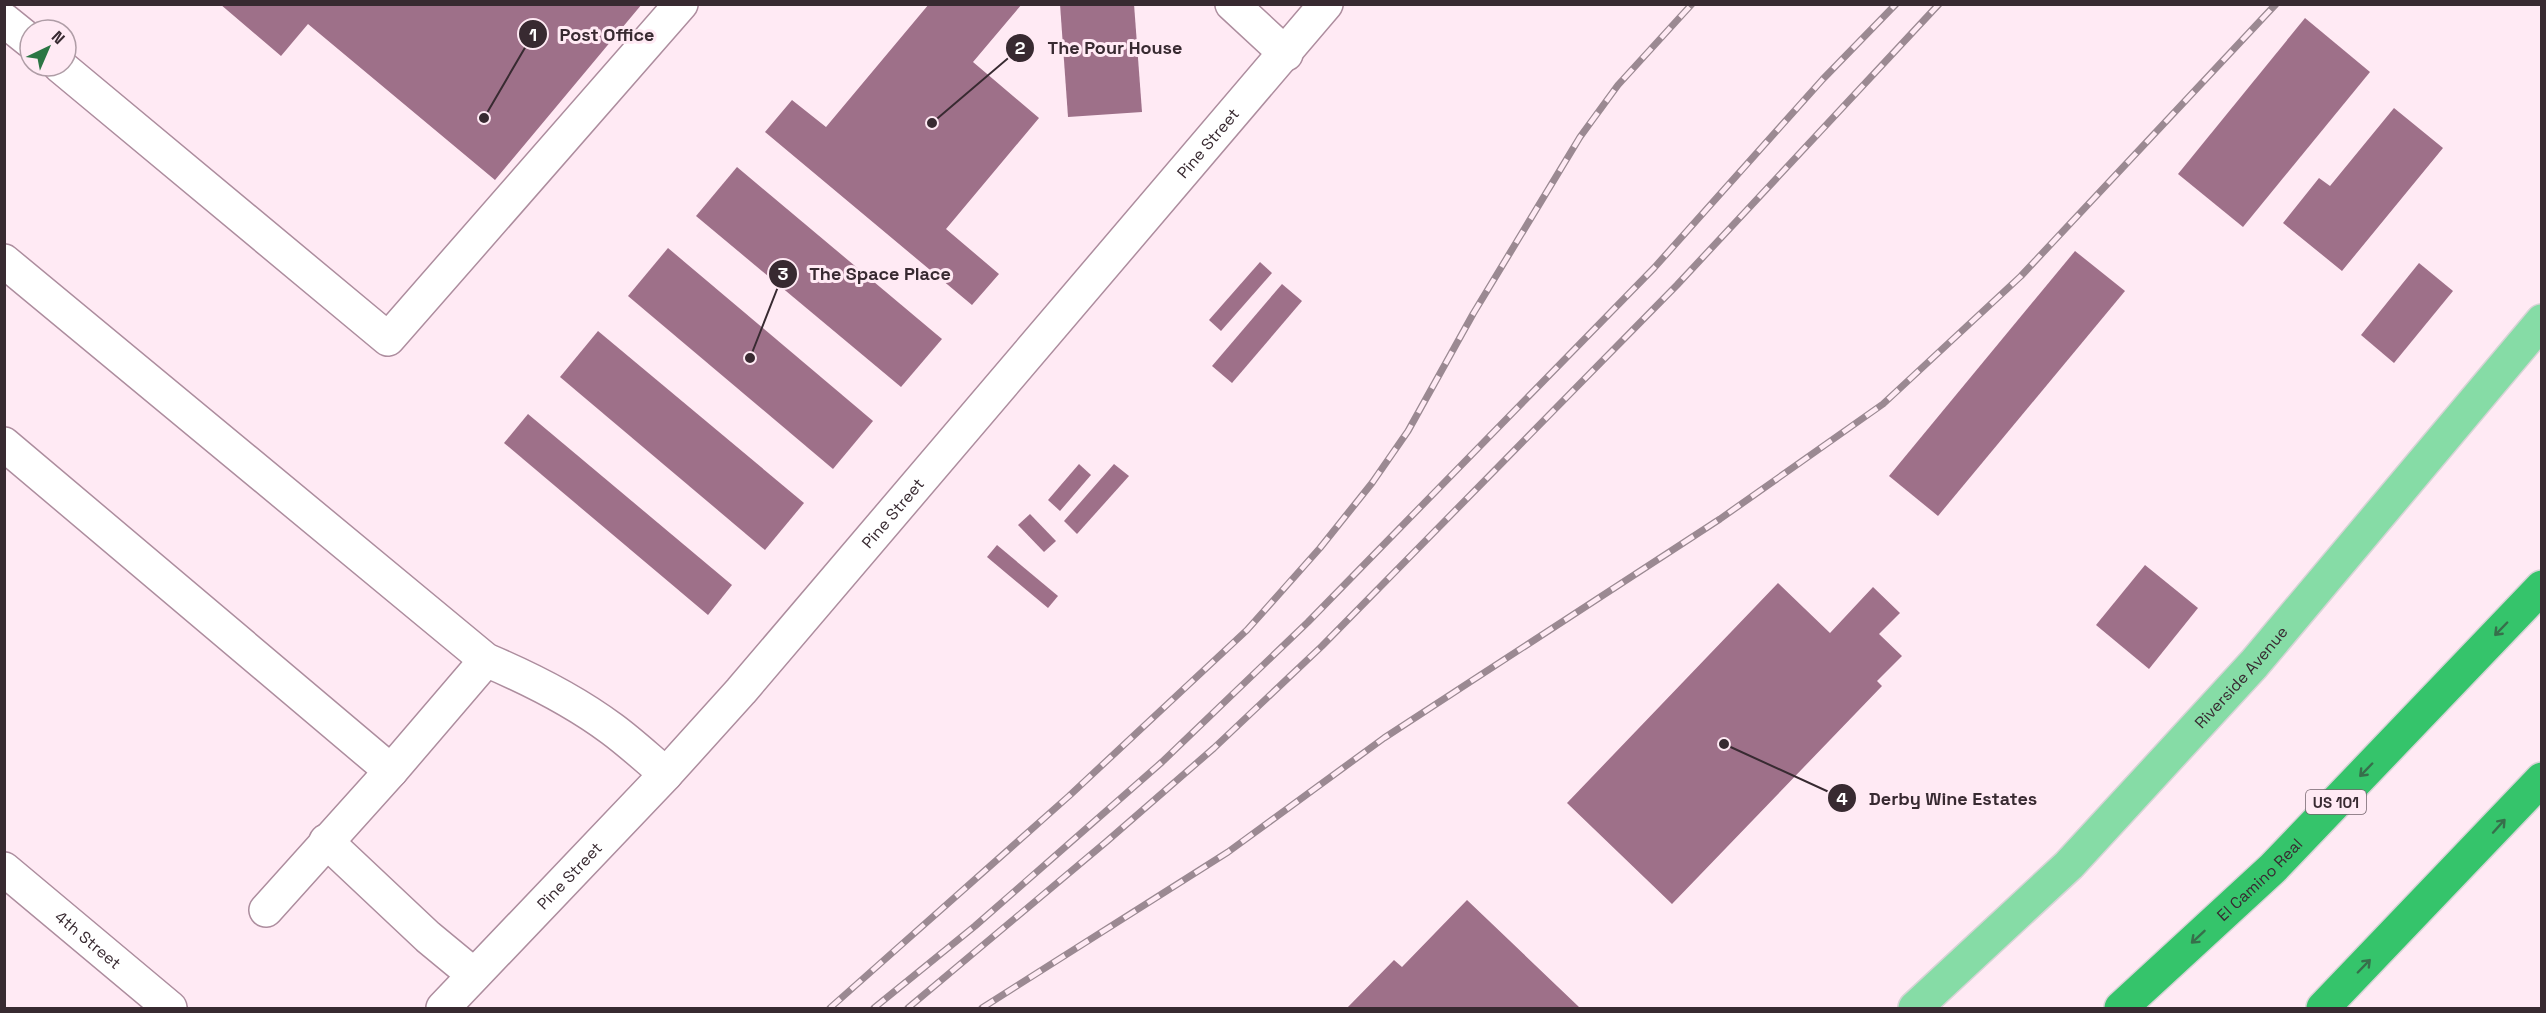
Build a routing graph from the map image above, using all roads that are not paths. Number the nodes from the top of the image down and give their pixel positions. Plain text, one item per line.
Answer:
1 (681, 4) edge
2 (1232, 4) edge
3 (1326, 4) edge
4 (4, 20) edge
5 (18, 31) edge
6 (1286, 54) junction
7 (74, 78) edge
8 (4, 261) edge
9 (2541, 321) edge
10 (4, 444) edge
11 (2541, 587) edge
12 (486, 660) junction
13 (391, 771) junction
14 (666, 774) junction
15 (2541, 779) edge
16 (326, 841) junction
17 (4, 869) edge
18 (266, 910) dead end
19 (474, 975) junction
20 (170, 1008) edge
21 (443, 1008) edge
22 (1915, 1008) edge
23 (2121, 1008) edge
24 (2323, 1008) edge

1 - 7 street
2 - 6 street
3 - 6 street, Pine Street
4 - 5 street
6 - 14 street, Pine Street
8 - 12 street
9 - 22 main road, Riverside Avenue
10 - 13 street
11 -> 23 highway, El Camino Real / US 101
12 - 13 street
12 - 14 street
13 - 16 street
14 - 19 street, Pine Street
24 -> 15 highway
16 - 18 street
16 - 19 street
17 - 20 street, 4th Street
19 - 21 street, Pine Street

